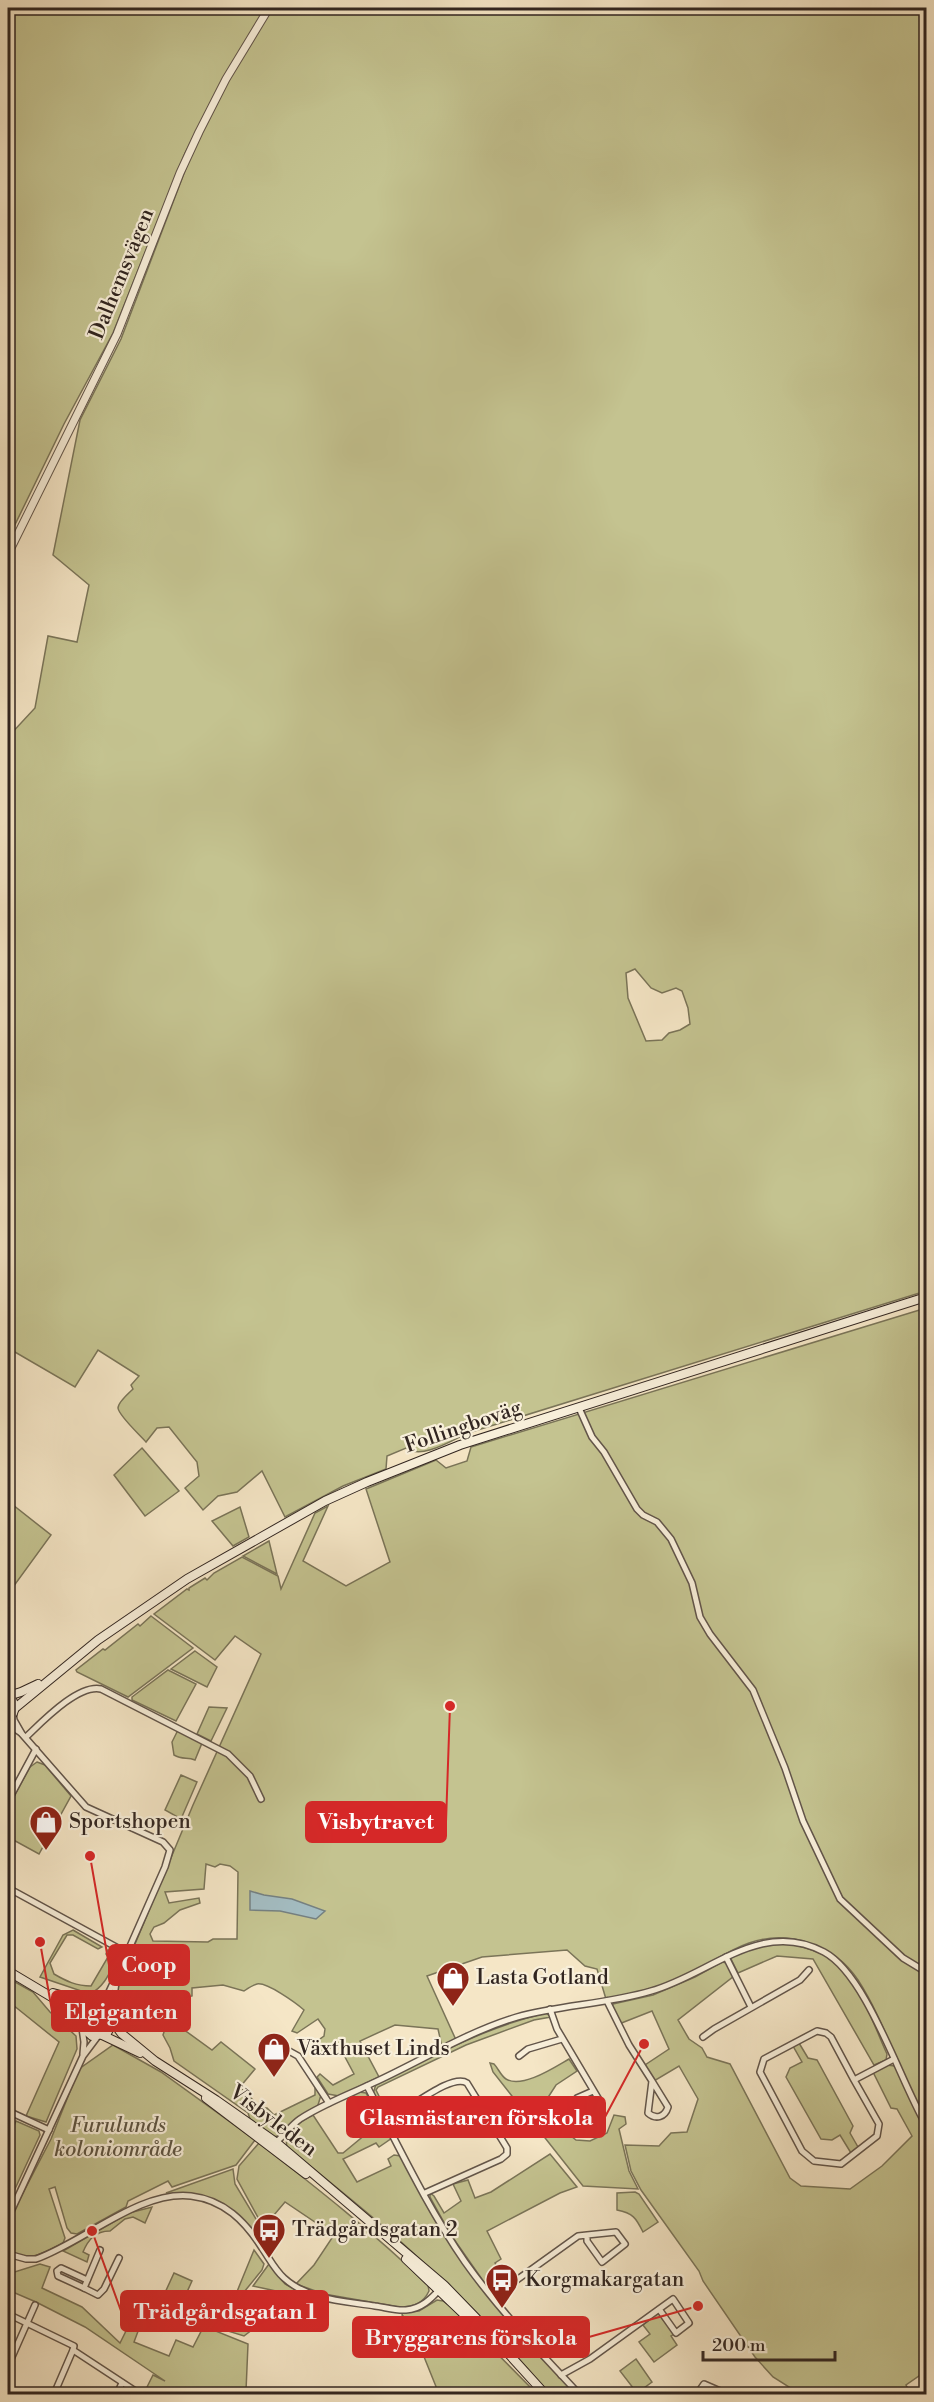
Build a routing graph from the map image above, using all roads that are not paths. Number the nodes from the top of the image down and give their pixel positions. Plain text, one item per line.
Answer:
1 (269, 8) edge
2 (8, 554) edge
3 (927, 1297) edge
4 (579, 1408) junction
5 (52, 1676) junction
6 (8, 1696) edge
7 (12, 1714) edge
8 (8, 1724) edge
9 (24, 1736) junction
10 (36, 1749) junction
11 (261, 1799) dead end
12 (8, 1800) edge
13 (8, 1888) edge
14 (127, 1953) junction
15 (726, 1957) junction
16 (809, 1970) dead end
17 (8, 1971) edge
18 (927, 1972) edge
19 (118, 1975) junction
20 (35, 1986) junction
21 (607, 2001) junction
22 (95, 2003) junction
23 (752, 2007) junction
24 (550, 2009) junction
25 (112, 2012) junction
26 (113, 2022) junction
27 (81, 2024) junction
28 (100, 2036) junction
29 (703, 2037) dead end
30 (562, 2039) junction
31 (289, 2051) dead end
32 (82, 2056) junction
33 (519, 2056) dead end
34 (894, 2059) junction
35 (155, 2061) junction
36 (854, 2080) junction
37 (652, 2081) junction
38 (367, 2086) junction
39 (593, 2091) junction
40 (329, 2103) junction
41 (8, 2111) edge
42 (385, 2120) junction
43 (927, 2125) edge
44 (49, 2130) junction
45 (273, 2145) junction
46 (424, 2193) junction
47 (8, 2218) edge
48 (587, 2235) junction
49 (100, 2250) dead end
50 (8, 2254) edge
51 (119, 2258) dead end
52 (87, 2280) junction
53 (84, 2288) junction
54 (441, 2288) junction
55 (493, 2297) junction
56 (35, 2305) dead end
57 (659, 2309) junction
58 (8, 2314) edge
59 (27, 2323) junction
60 (73, 2350) junction
61 (8, 2366) edge
62 (561, 2374) junction
63 (122, 2383) junction
64 (54, 2394) edge
65 (117, 2394) edge
66 (140, 2394) edge
67 (545, 2394) edge
68 (579, 2394) edge
69 (697, 2394) edge
70 (727, 2394) edge

1 - 2 street, Dalhemsvägen
3 - 4 main road, Follingboväg
4 - 5 main road, Follingboväg
4 - 18 street
5 - 6 main road, Follingboväg
5 - 7 main road, Follingboväg
6 - 7 main road
7 - 9 street
8 - 9 street
9 - 10 street
9 - 11 street
10 - 12 street
10 - 14 street
13 - 14 street
14 - 19 street
15 - 21 street
15 - 23 street
15 - 34 street
16 - 23 street
17 - 20 main road
19 - 22 street
19 - 25 street
20 - 22 main road
20 - 27 main road
21 - 24 street
21 - 37 street
22 - 25 main road
22 - 27 main road
23 - 29 street
24 - 30 street
24 - 38 street
25 - 26 main road
26 - 28 main road
26 - 35 main road, Visbyleden
27 - 28 main road
27 - 32 street
28 - 32 street
28 - 35 main road, Visbyleden
30 - 33 street
30 - 39 street
31 - 40 street
32 - 44 street
34 - 36 street
34 - 43 street
35 - 45 main road, Visbyleden
36 - 36 street
37 - 37 street
38 - 40 street
38 - 42 street
39 - 39 street
40 - 45 street
41 - 44 street
42 - 46 street
42 - 46 street
44 - 47 street
45 - 54 main road, Visbyleden
46 - 55 street
48 - 48 street
48 - 55 street
49 - 52 street
50 - 54 street
51 - 53 street
52 - 53 street
52 - 53 street
54 - 67 main road, Visbyleden
55 - 62 street
56 - 59 street
57 - 57 street
57 - 62 street
58 - 59 street
59 - 60 street
59 - 61 street
60 - 63 street
60 - 64 street
62 - 68 street
63 - 65 street
63 - 66 street
69 - 70 street

